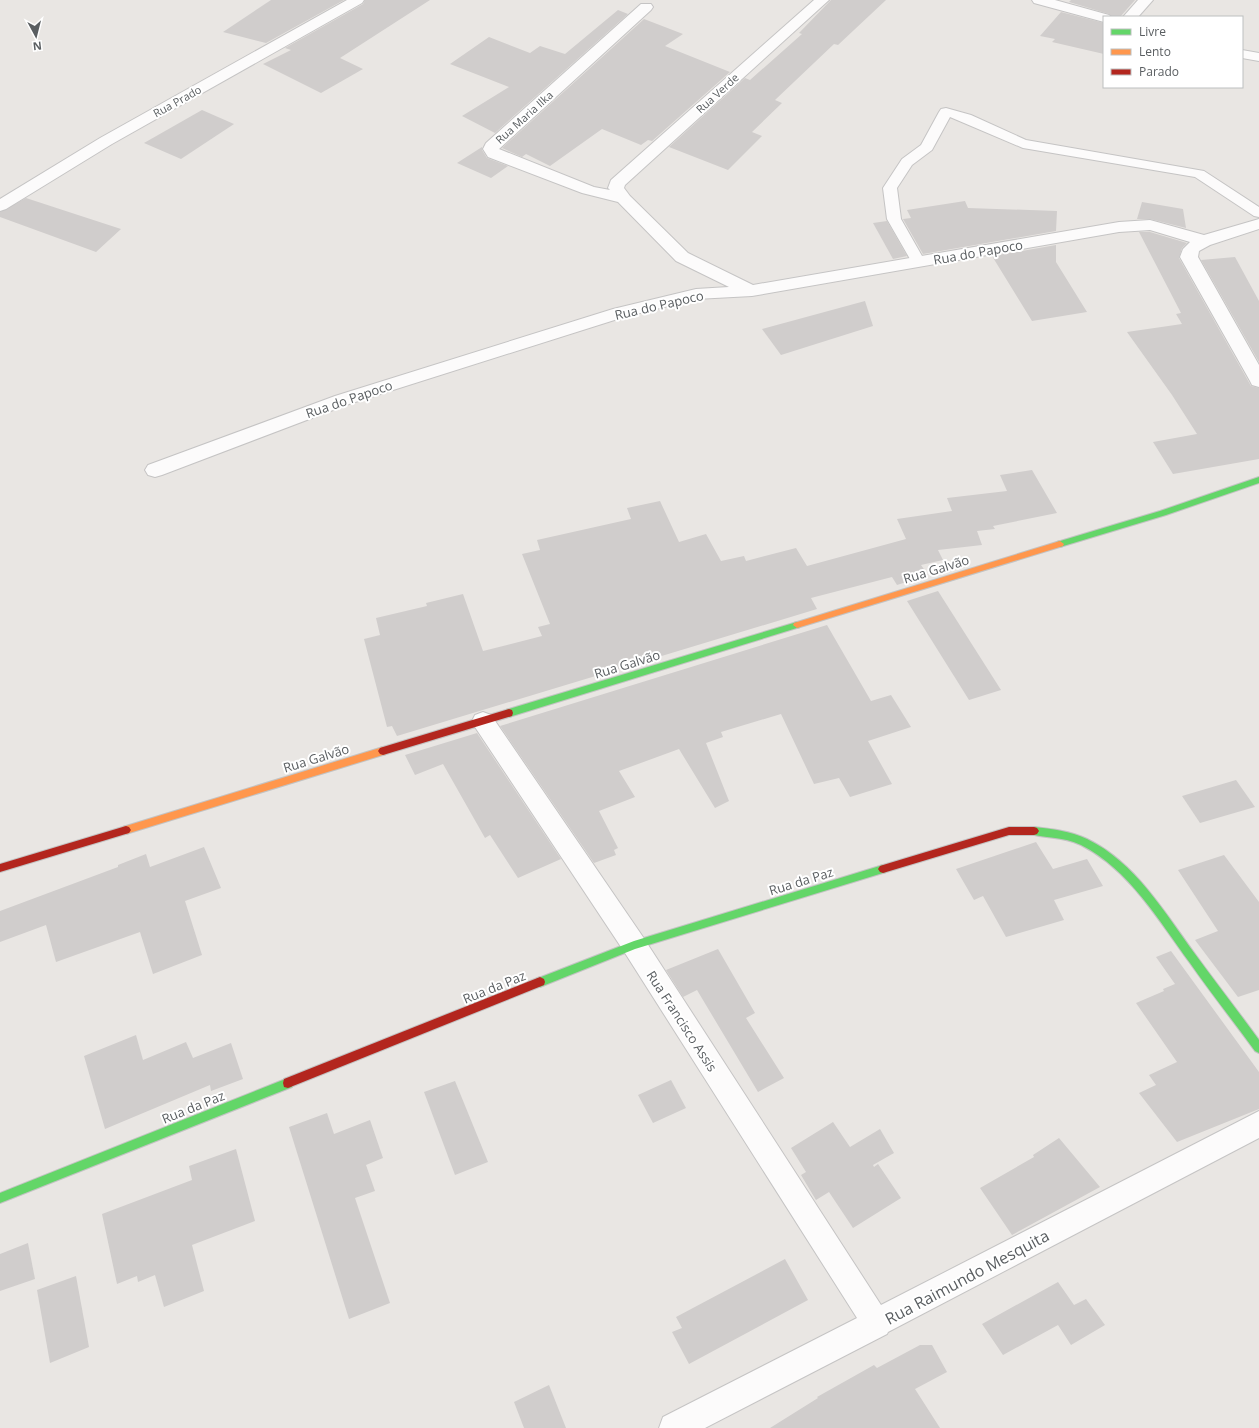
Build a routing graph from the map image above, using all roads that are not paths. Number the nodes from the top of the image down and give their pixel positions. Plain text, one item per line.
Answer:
1 (357, 0) edge
2 (822, 0) edge
3 (1039, 0) edge
4 (1146, 0) edge
5 (646, 7) dead end
6 (1131, 16) edge
7 (1103, 18) edge
8 (1243, 54) edge
9 (1259, 57) edge
10 (620, 193) junction
11 (0, 206) edge
12 (1259, 213) edge
13 (1259, 224) edge
14 (1204, 242) junction
15 (919, 263) junction
16 (752, 291) junction
17 (1259, 381) edge
18 (155, 470) dead end
19 (1259, 480) edge
20 (483, 721) junction
21 (0, 868) edge
22 (634, 945) junction
23 (1259, 1048) edge
24 (1259, 1124) edge
25 (0, 1198) edge
26 (876, 1324) junction
27 (674, 1428) edge

1 - 11 street, Rua Prado
2 - 10 street, Rua Verde
3 - 7 street
4 - 6 street
5 - 10 street, Rua Maria Ilka
8 - 9 street
10 - 16 street
12 - 15 lane
13 - 14 street
14 - 15 street, Rua do Papoco
14 - 17 street
15 - 16 street, Rua do Papoco
16 - 18 street, Rua do Papoco
19 - 20 street, Rua Galvão
20 - 21 street, Rua Galvão
20 - 22 street, Rua Francisco Assis
22 - 23 street, Rua da Paz
22 - 25 street, Rua da Paz
22 - 26 street, Rua Francisco Assis
24 - 26 street, Rua Raimundo Mesquita
26 - 27 street, Rua Raimundo Mesquita

